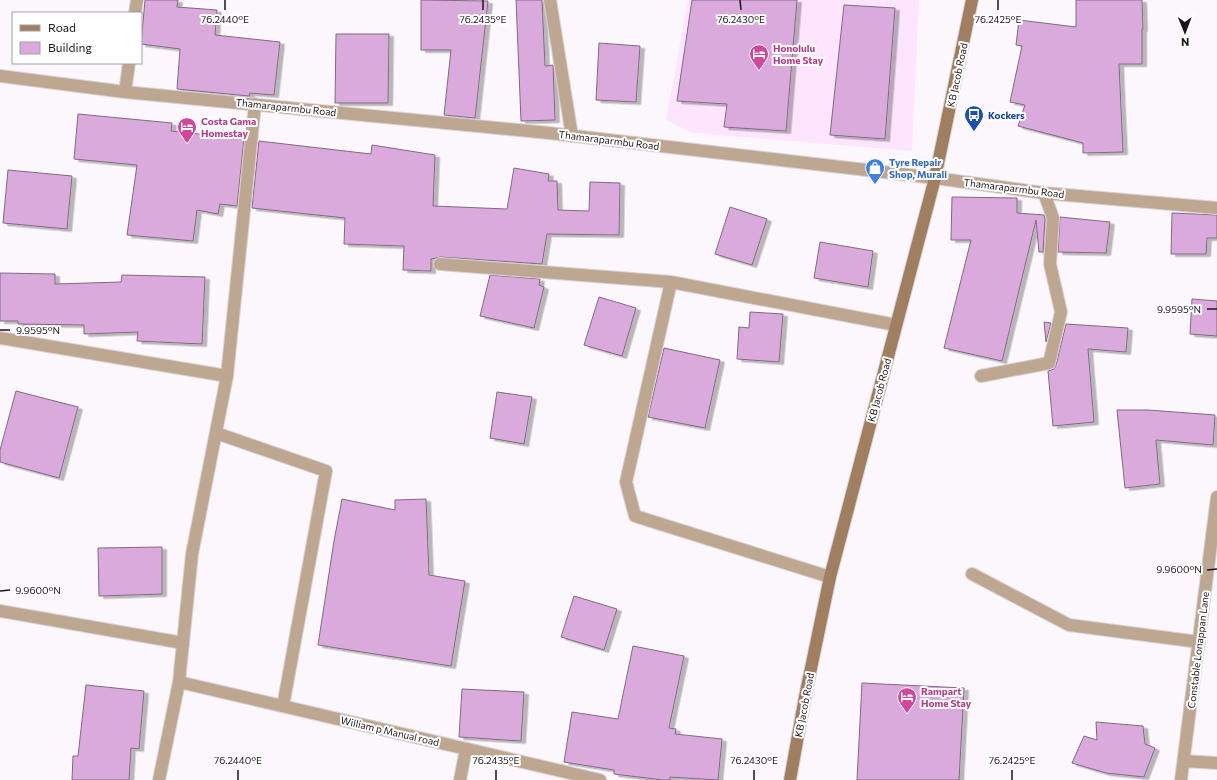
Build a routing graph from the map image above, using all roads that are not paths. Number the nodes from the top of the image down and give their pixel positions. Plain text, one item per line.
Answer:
1 (137, 0) edge
2 (550, 0) edge
3 (972, 0) edge
4 (136, 12) edge
5 (129, 64) edge
6 (0, 76) edge
7 (125, 92) junction
8 (255, 104) junction
9 (572, 136) junction
10 (935, 178) junction
11 (1044, 193) junction
12 (1217, 208) edge
13 (440, 264) dead end
14 (670, 282) junction
15 (896, 325) junction
16 (0, 338) edge
17 (227, 376) junction
18 (981, 376) dead end
19 (216, 433) junction
20 (1217, 497) edge
21 (972, 574) dead end
22 (830, 577) junction
23 (0, 611) edge
24 (183, 642) junction
25 (1199, 642) junction
26 (179, 682) junction
27 (283, 706) junction
28 (466, 749) junction
29 (1184, 761) junction
30 (1217, 762) edge
31 (159, 780) edge
32 (460, 780) edge
33 (600, 780) edge
34 (790, 780) edge
35 (1181, 780) edge

1 - 4 street
2 - 9 street
3 - 10 main road, KB Jacob Road
5 - 7 street
6 - 7 street, Thamaraparmbu Road
7 - 8 street, Thamaraparmbu Road
8 - 9 street, Thamaraparmbu Road
8 - 17 street
9 - 10 street, Thamaraparmbu Road
10 - 11 street, Thamaraparmbu Road
10 - 15 main road, KB Jacob Road
11 - 12 street, Thamaraparmbu Road
11 - 18 street
13 - 14 street
14 - 15 street
14 - 22 street
15 - 22 main road, KB Jacob Road
16 - 17 street
17 - 19 street
19 - 24 street
19 - 27 street
20 - 25 street, Constable Lonappan Lane
21 - 25 street
22 - 34 main road, KB Jacob Road
23 - 24 street
24 - 26 street
25 - 29 street, Constable Lonappan Lane
26 - 27 street, William p Manual road
26 - 31 street
27 - 28 street, William p Manual road
28 - 32 street
28 - 33 street, William p Manual road
29 - 30 street
29 - 35 street, Constable Lonappan Lane

